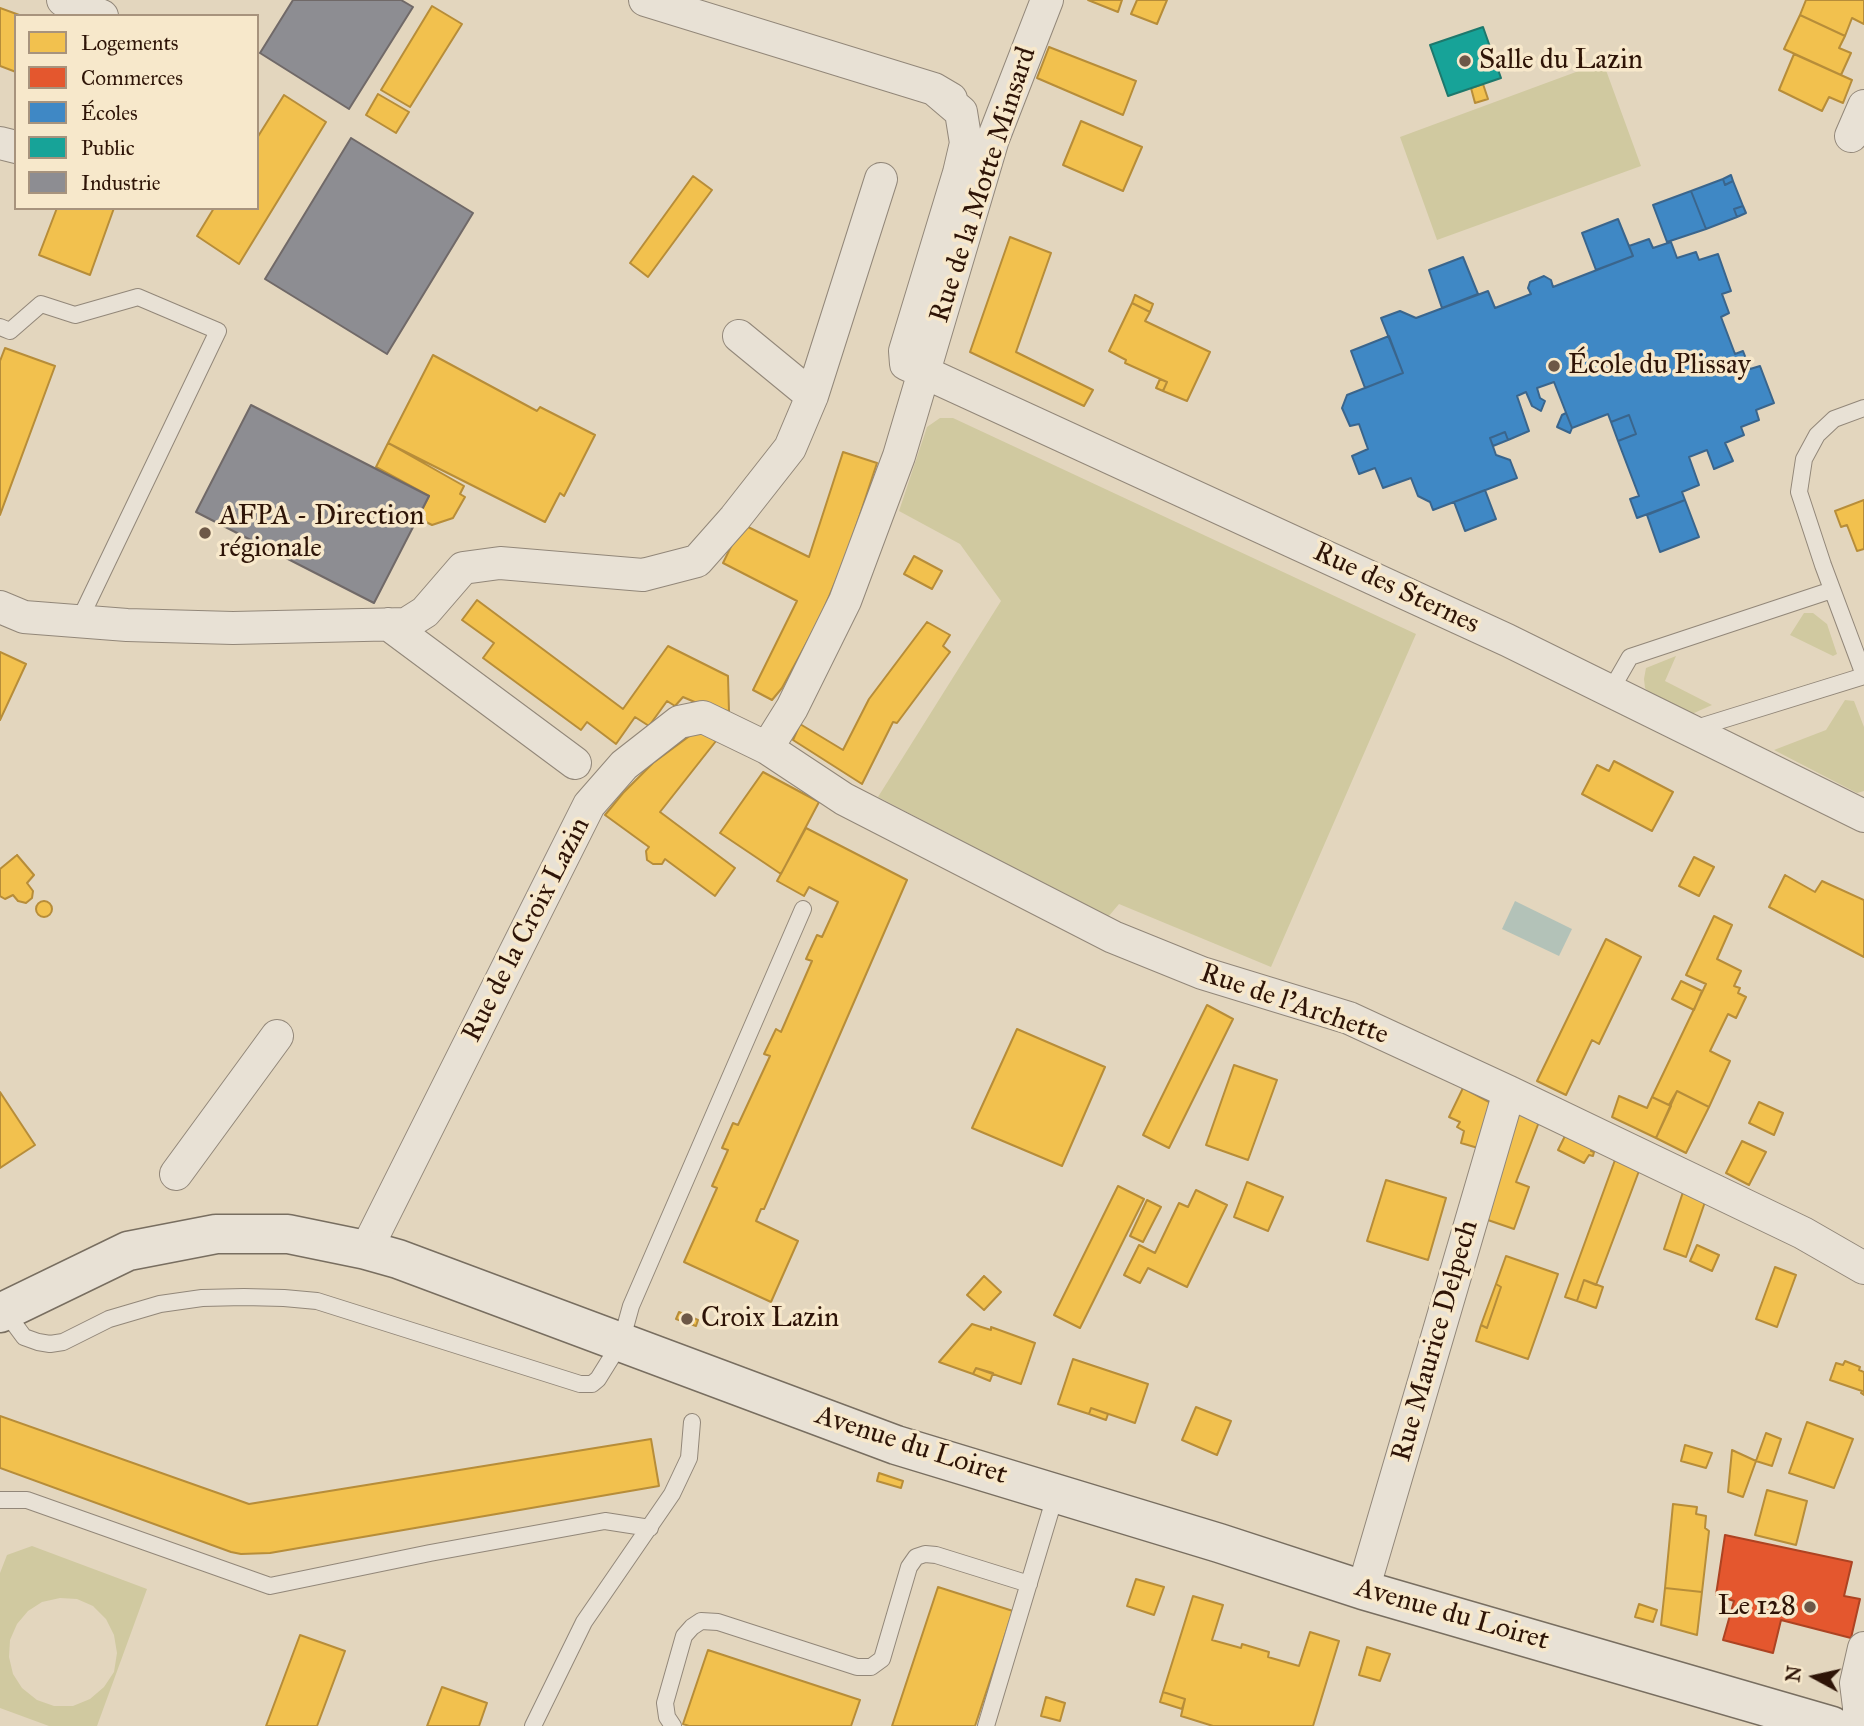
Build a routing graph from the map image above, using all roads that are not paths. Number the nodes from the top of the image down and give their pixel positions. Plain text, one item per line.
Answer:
1 (63, 0) edge
2 (645, 0) edge
3 (1047, 0) edge
4 (97, 14) edge
5 (934, 89) junction
6 (1864, 106) edge
7 (997, 126) junction
8 (1851, 136) dead end
9 (881, 179) dead end
10 (0, 327) edge
11 (739, 336) dead end
12 (923, 372) junction
13 (812, 396) junction
14 (1864, 408) edge
15 (1832, 590) junction
16 (0, 607) edge
17 (79, 621) junction
18 (388, 624) junction
19 (1864, 675) edge
20 (1611, 690) junction
21 (1692, 730) junction
22 (768, 748) junction
23 (575, 763) dead end
24 (1864, 816) edge
25 (803, 909) dead end
26 (276, 1036) dead end
27 (1509, 1092) junction
28 (176, 1174) dead end
29 (366, 1250) junction
30 (1864, 1268) edge
31 (2, 1312) edge
32 (621, 1342) junction
33 (692, 1422) dead end
34 (1056, 1493) junction
35 (0, 1500) edge
36 (650, 1528) junction
37 (1029, 1584) junction
38 (1363, 1590) junction
39 (1864, 1648) edge
40 (533, 1726) edge
41 (673, 1726) edge
42 (986, 1726) edge
43 (1832, 1726) edge
44 (1859, 1726) edge

1 - 4 street
2 - 5 street
3 - 7 street, Rue de la Motte Minsard
5 - 7 street
5 - 12 street, Rue de la Motte Minsard
6 - 8 street
7 - 12 street, Rue de la Motte Minsard
9 - 13 street
10 - 17 lane
11 - 13 street
12 - 20 street, Rue des Sternes
12 - 22 street, Rue de la Motte Minsard
13 - 18 street
14 - 15 lane
15 - 19 lane
15 - 20 lane
16 - 17 street
17 - 18 street
18 - 23 street
19 - 21 lane
20 - 21 street, Rue des Sternes
21 - 24 street, Rue des Sternes
22 - 27 street, Rue de l'Archette
22 - 29 street, Rue de la Croix Lazin
25 - 32 lane
26 - 28 street
27 - 30 street, Rue de l'Archette
27 - 38 street, Rue Maurice Delpech
29 - 31 main road, Avenue du Loiret
29 - 32 main road, Avenue du Loiret
31 - 32 lane
32 - 34 main road, Avenue du Loiret
33 - 36 lane
34 - 37 lane
34 - 38 main road, Avenue du Loiret
35 - 36 lane
36 - 40 lane
37 - 41 lane
37 - 42 lane
38 - 43 main road, Avenue du Loiret
39 - 44 street

